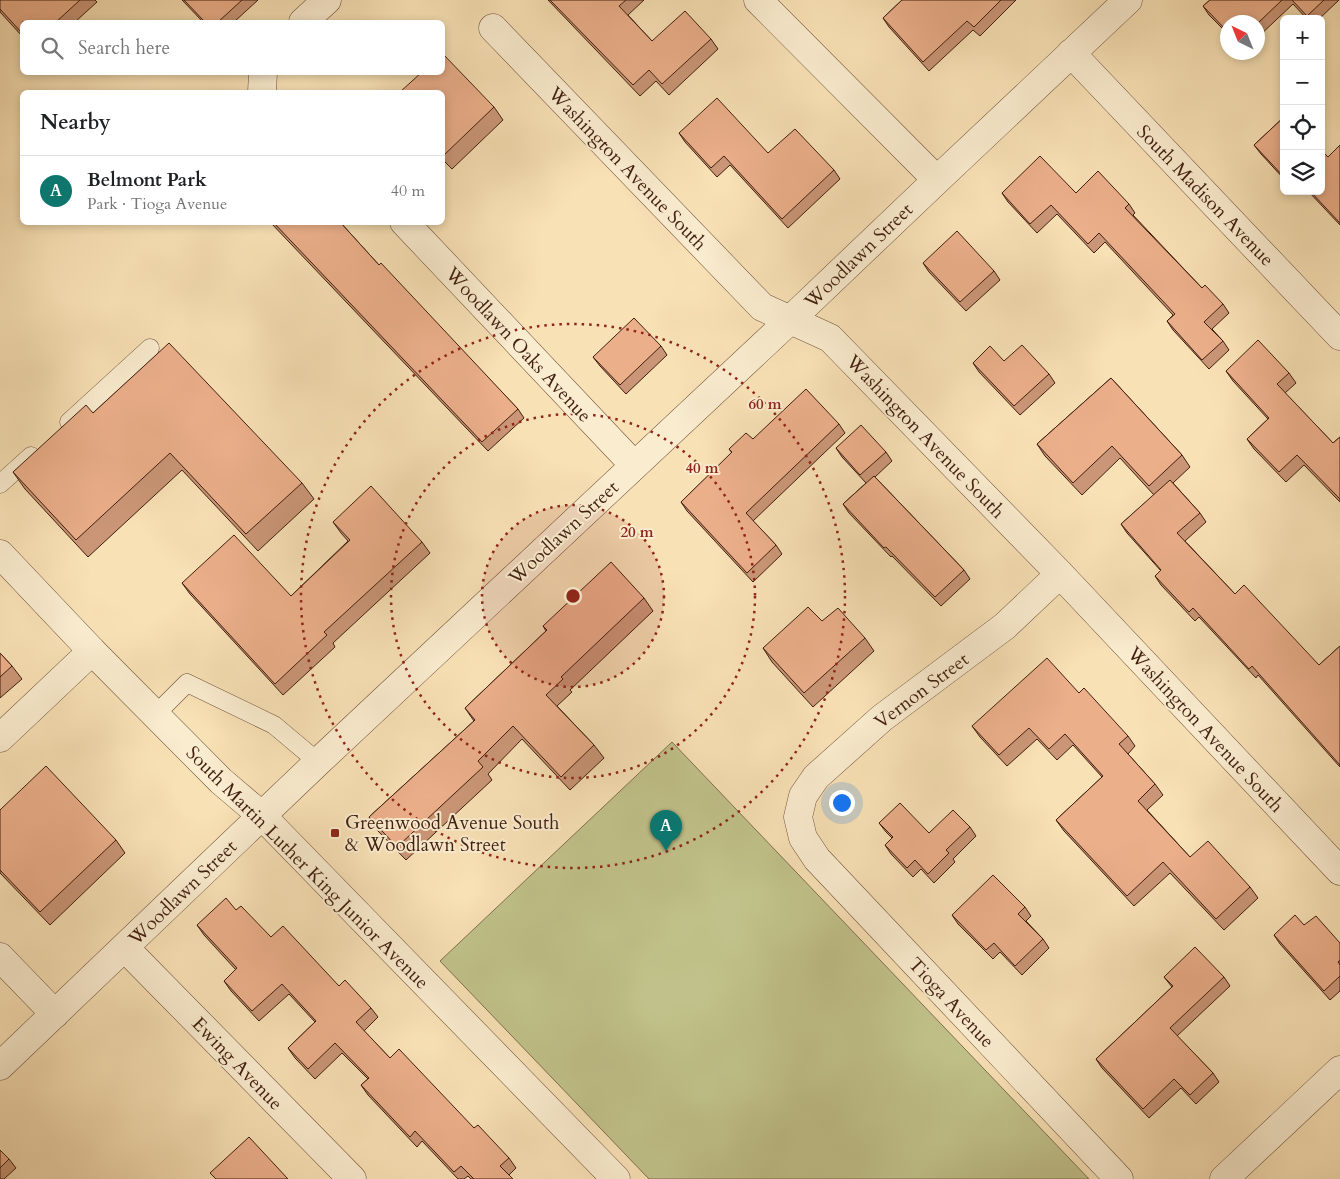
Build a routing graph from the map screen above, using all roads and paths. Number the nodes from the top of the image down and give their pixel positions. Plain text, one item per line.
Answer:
1 (327, 0) edge
2 (758, 0) edge
3 (1128, 0) edge
4 (305, 20) edge
5 (493, 28) dead end
6 (1071, 53) junction
7 (936, 180) junction
8 (407, 225) edge
9 (790, 320) junction
10 (1340, 336) edge
11 (150, 348) dead end
12 (57, 432) edge
13 (43, 446) edge
14 (634, 465) junction
15 (0, 484) edge
16 (0, 554) edge
17 (1060, 574) junction
18 (92, 651) junction
19 (156, 715) junction
20 (0, 738) edge
21 (318, 762) junction
22 (262, 815) junction
23 (798, 817) joint
24 (1340, 871) edge
25 (125, 948) junction
26 (0, 957) edge
27 (55, 1014) junction
28 (0, 1066) edge
29 (1340, 1070) edge
30 (352, 1179) edge
31 (616, 1179) edge
32 (1119, 1179) edge
33 (1224, 1179) edge

1 - 4 street
2 - 7 street
3 - 6 street, Woodlawn Street
5 - 9 street, Washington Avenue South
6 - 7 street, Woodlawn Street
6 - 10 street, South Madison Avenue
7 - 9 street, Woodlawn Street
8 - 14 street, Woodlawn Oaks Avenue
9 - 14 street, Woodlawn Street
9 - 17 street, Washington Avenue South
11 - 12 lane
13 - 15 lane
14 - 21 street, Woodlawn Street
16 - 18 street, South Martin Luther King Junior Avenue
17 - 23 street, Vernon Street
17 - 24 street, Washington Avenue South
18 - 19 street, South Martin Luther King Junior Avenue
18 - 20 street
19 - 21 lane
19 - 22 street, South Martin Luther King Junior Avenue
21 - 22 street, Woodlawn Street
22 - 25 street, Woodlawn Street
22 - 31 street, South Martin Luther King Junior Avenue
23 - 32 street, Tioga Avenue
25 - 27 street, Woodlawn Street
25 - 30 street, Ewing Avenue
26 - 27 street
27 - 28 street, Woodlawn Street
29 - 33 street

